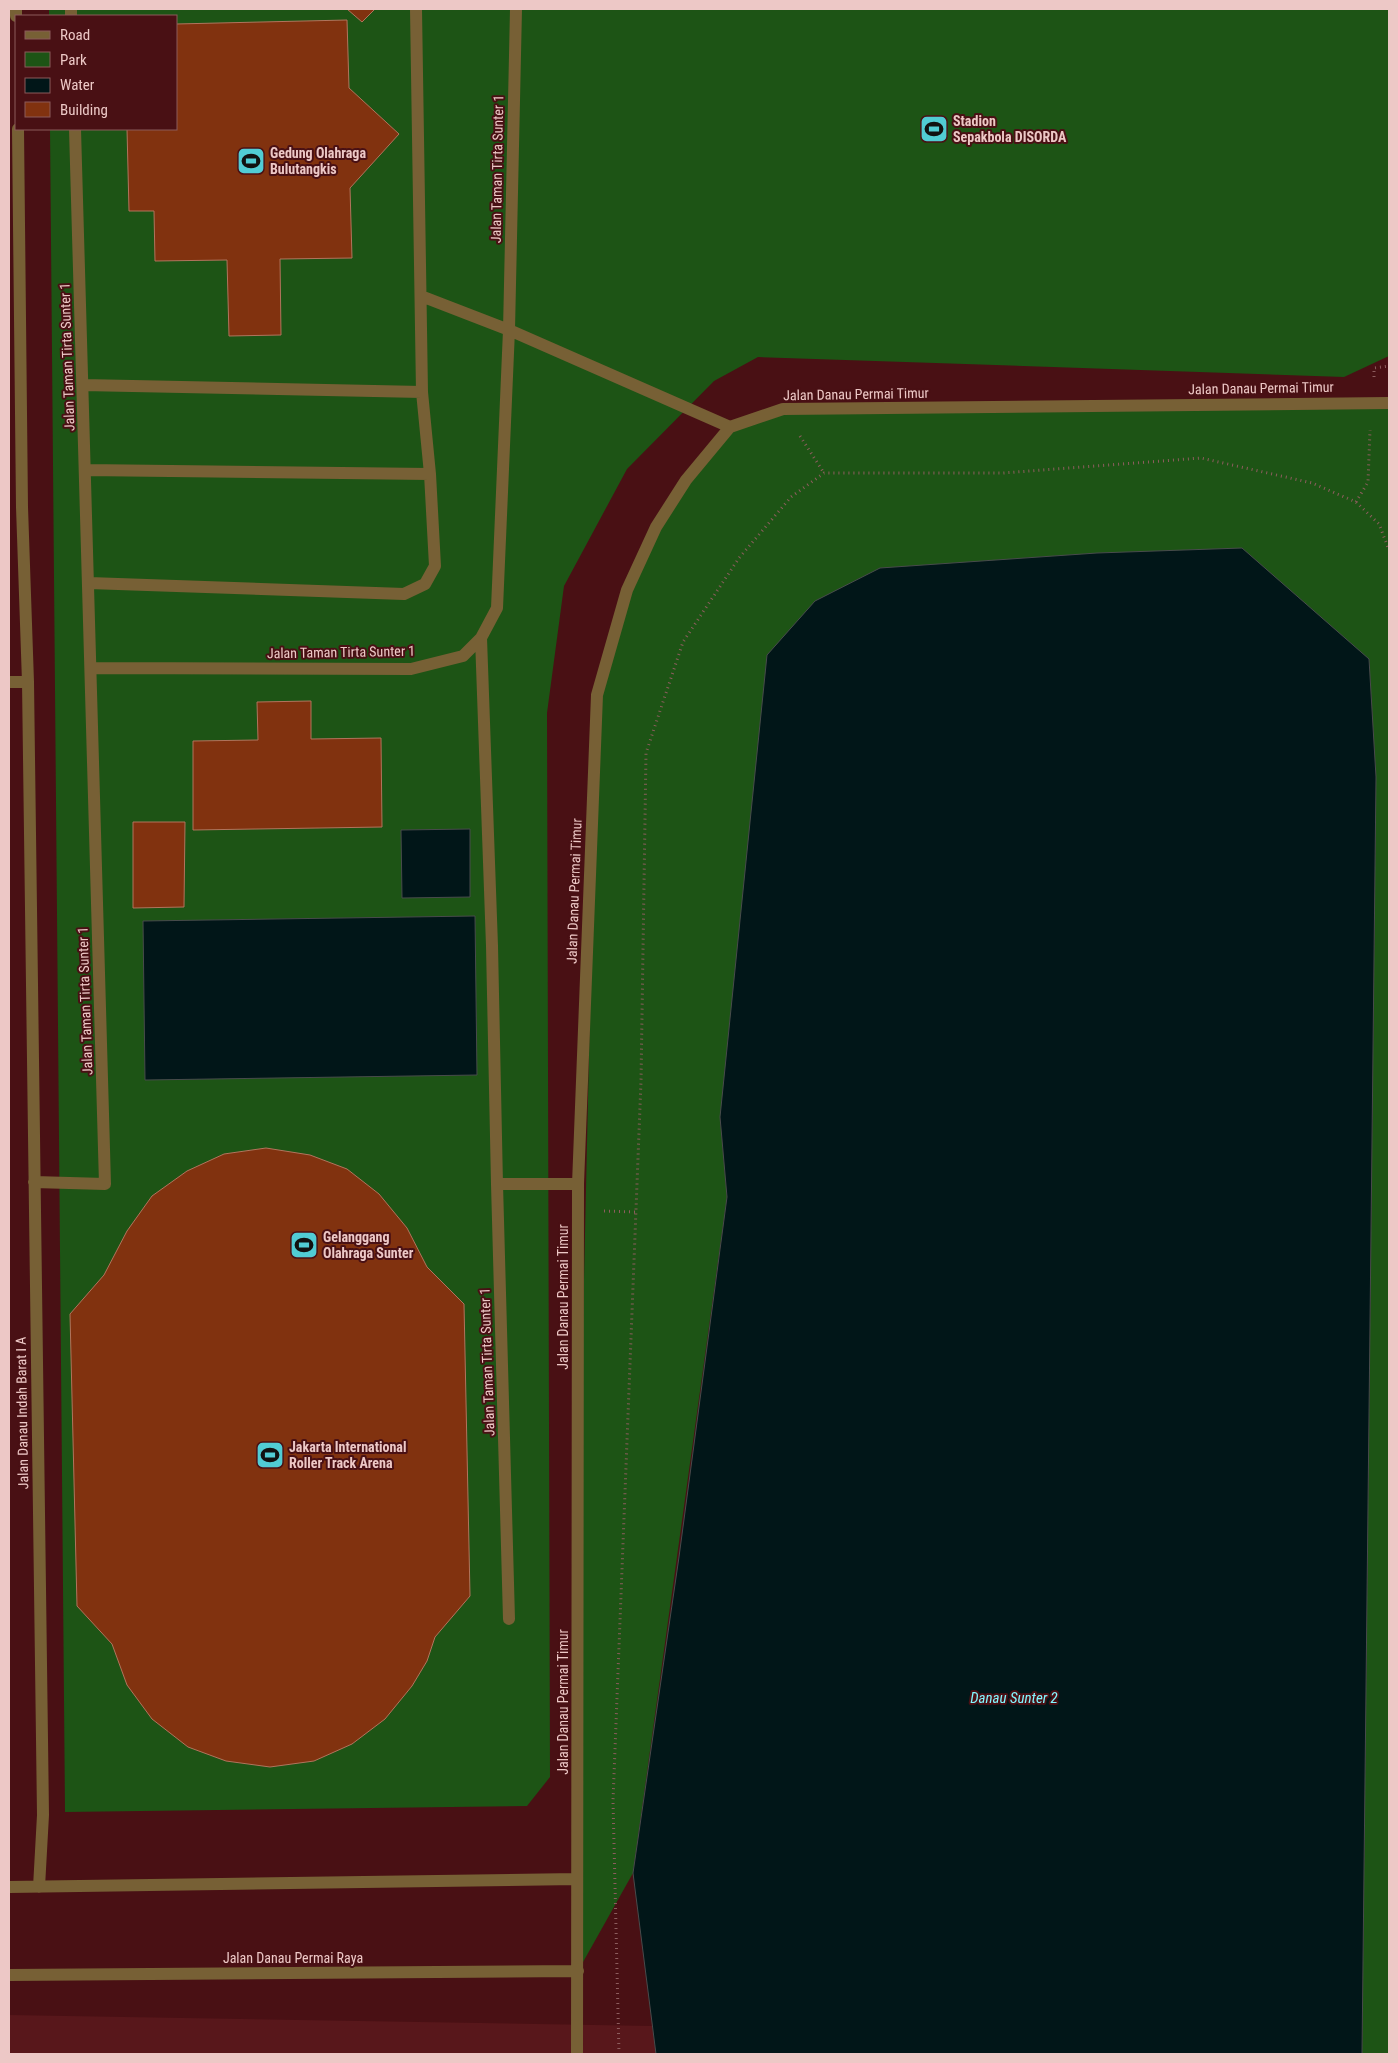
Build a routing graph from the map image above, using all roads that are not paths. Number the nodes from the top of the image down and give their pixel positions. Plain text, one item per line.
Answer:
1 (416, 9) edge
2 (516, 9) edge
3 (18, 130) edge
4 (75, 130) edge
5 (421, 296) junction
6 (509, 330) junction
7 (83, 385) junction
8 (422, 392) junction
9 (1389, 403) edge
10 (730, 427) junction
11 (85, 470) junction
12 (430, 474) junction
13 (89, 583) junction
14 (481, 638) junction
15 (91, 668) junction
16 (9, 682) edge
17 (28, 682) junction
18 (34, 1182) junction
19 (497, 1184) junction
20 (578, 1184) junction
21 (510, 1619) dead end
22 (577, 1879) junction
23 (9, 1887) edge
24 (39, 1887) junction
25 (578, 1972) junction
26 (9, 1975) edge
27 (577, 2054) edge

1 - 5 street
2 - 6 street, Jalan Taman Tirta Sunter 1
3 - 17 street, Jalan Danau Indah Barat I A
4 - 7 street, Jalan Taman Tirta Sunter 1
5 - 6 street
5 - 8 street
6 - 10 street
6 - 14 street, Jalan Taman Tirta Sunter 1
7 - 8 street
7 - 11 street, Jalan Taman Tirta Sunter 1
8 - 12 street
9 - 10 street, Jalan Danau Permai Timur
10 - 20 street, Jalan Danau Permai Timur
11 - 12 street
11 - 13 street, Jalan Taman Tirta Sunter 1
12 - 13 street
13 - 15 street, Jalan Taman Tirta Sunter 1
14 - 15 street, Jalan Taman Tirta Sunter 1
14 - 19 street, Jalan Taman Tirta Sunter 1
15 - 18 street, Jalan Taman Tirta Sunter 1
16 - 17 street
17 - 18 street, Jalan Danau Indah Barat I A
18 - 24 street, Jalan Danau Indah Barat I A
19 - 20 street
19 - 21 street, Jalan Taman Tirta Sunter 1
20 - 22 street, Jalan Danau Permai Timur
22 - 24 street
22 - 25 street, Jalan Danau Permai Timur
23 - 24 street
25 - 26 street, Jalan Danau Permai Raya
25 - 27 street, Jalan Danau Permai Timur

